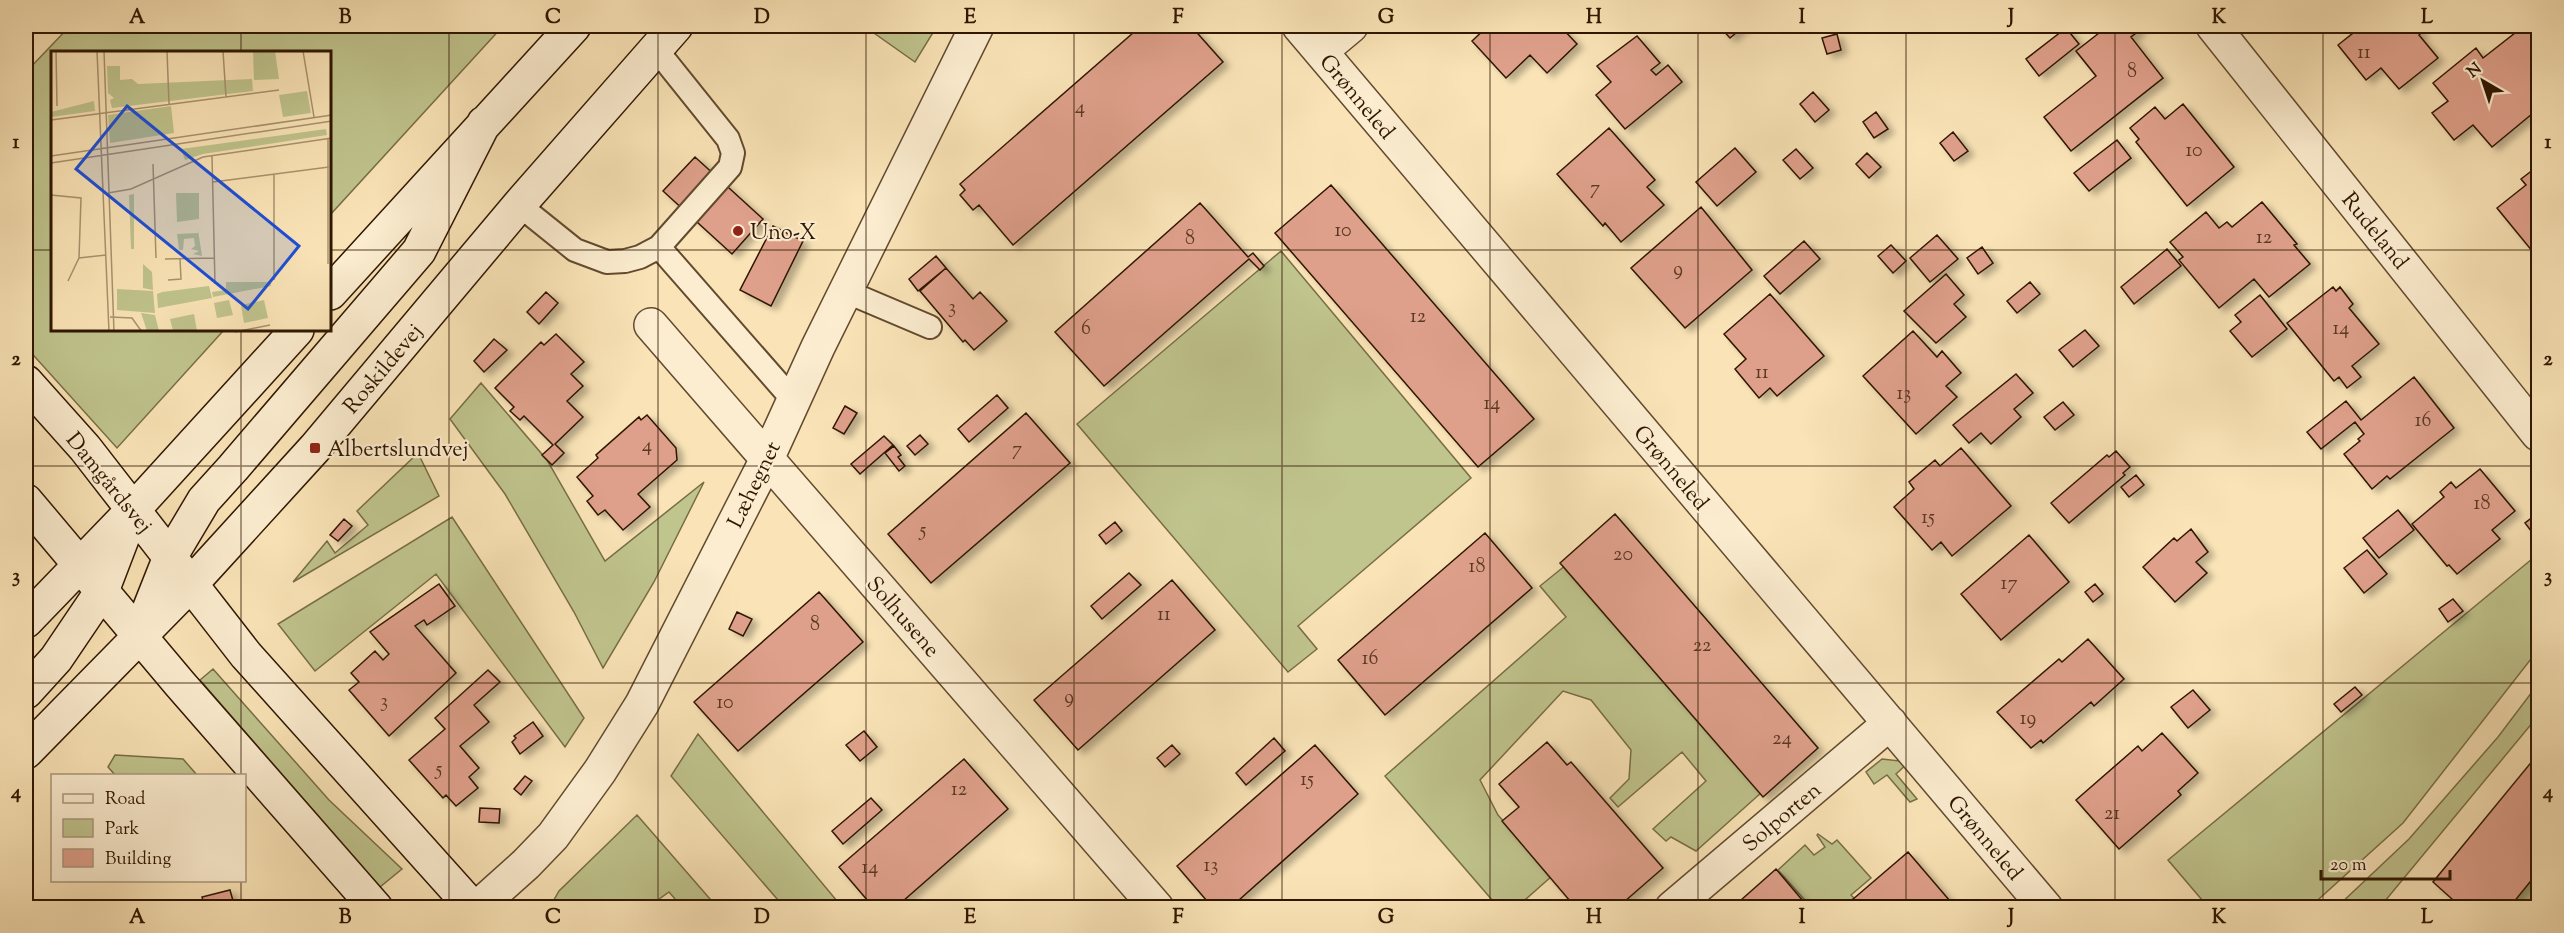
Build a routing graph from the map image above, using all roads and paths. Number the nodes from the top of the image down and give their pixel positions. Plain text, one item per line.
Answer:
1 (574, 26) edge
2 (976, 26) edge
3 (1299, 26) edge
4 (1351, 26) edge
5 (2213, 26) edge
6 (666, 37) edge
7 (1321, 51) junction
8 (484, 123) junction
9 (519, 205) junction
10 (659, 247) junction
11 (332, 291) edge
12 (845, 291) junction
13 (651, 325) dead end
14 (930, 327) dead end
15 (295, 332) edge
16 (26, 382) edge
17 (793, 400) junction
18 (2538, 434) edge
19 (767, 459) junction
20 (26, 501) edge
21 (133, 510) junction
22 (170, 557) junction
23 (80, 565) junction
24 (191, 584) junction
25 (102, 591) junction
26 (26, 621) edge
27 (139, 635) junction
28 (26, 692) edge
29 (1890, 723) junction
30 (26, 752) edge
31 (376, 908) edge
32 (475, 908) edge
33 (1157, 908) edge
34 (1672, 908) edge
35 (2046, 908) edge

1 - 8 street
2 - 12 street, Læhegnet
3 - 7 street, Grønneled
4 - 7 street
5 - 18 street, Rudeland
6 - 9 street, Roskildevej
6 - 10 lane
7 - 29 street, Grønneled
8 - 11 street
8 - 22 street
9 - 10 lane
9 - 24 street, Roskildevej
10 - 17 lane
12 - 14 lane
12 - 17 street, Læhegnet
13 - 19 street, Solhusene
15 - 21 street
16 - 21 street, Damgårdsvej
17 - 19 street, Læhegnet
19 - 32 street, Læhegnet
19 - 33 street, Solhusene
20 - 23 street
21 - 22 street, Damgårdsvej
21 - 23 street
21 - 25 street
22 - 24 street, Damgårdsvej
22 - 27 street
23 - 25 street
23 - 26 street
24 - 27 street, Roskildevej
24 - 32 street
25 - 27 street
25 - 28 street
27 - 30 street, Roskildevej
27 - 31 street
29 - 34 street, Solporten
29 - 35 street, Grønneled

